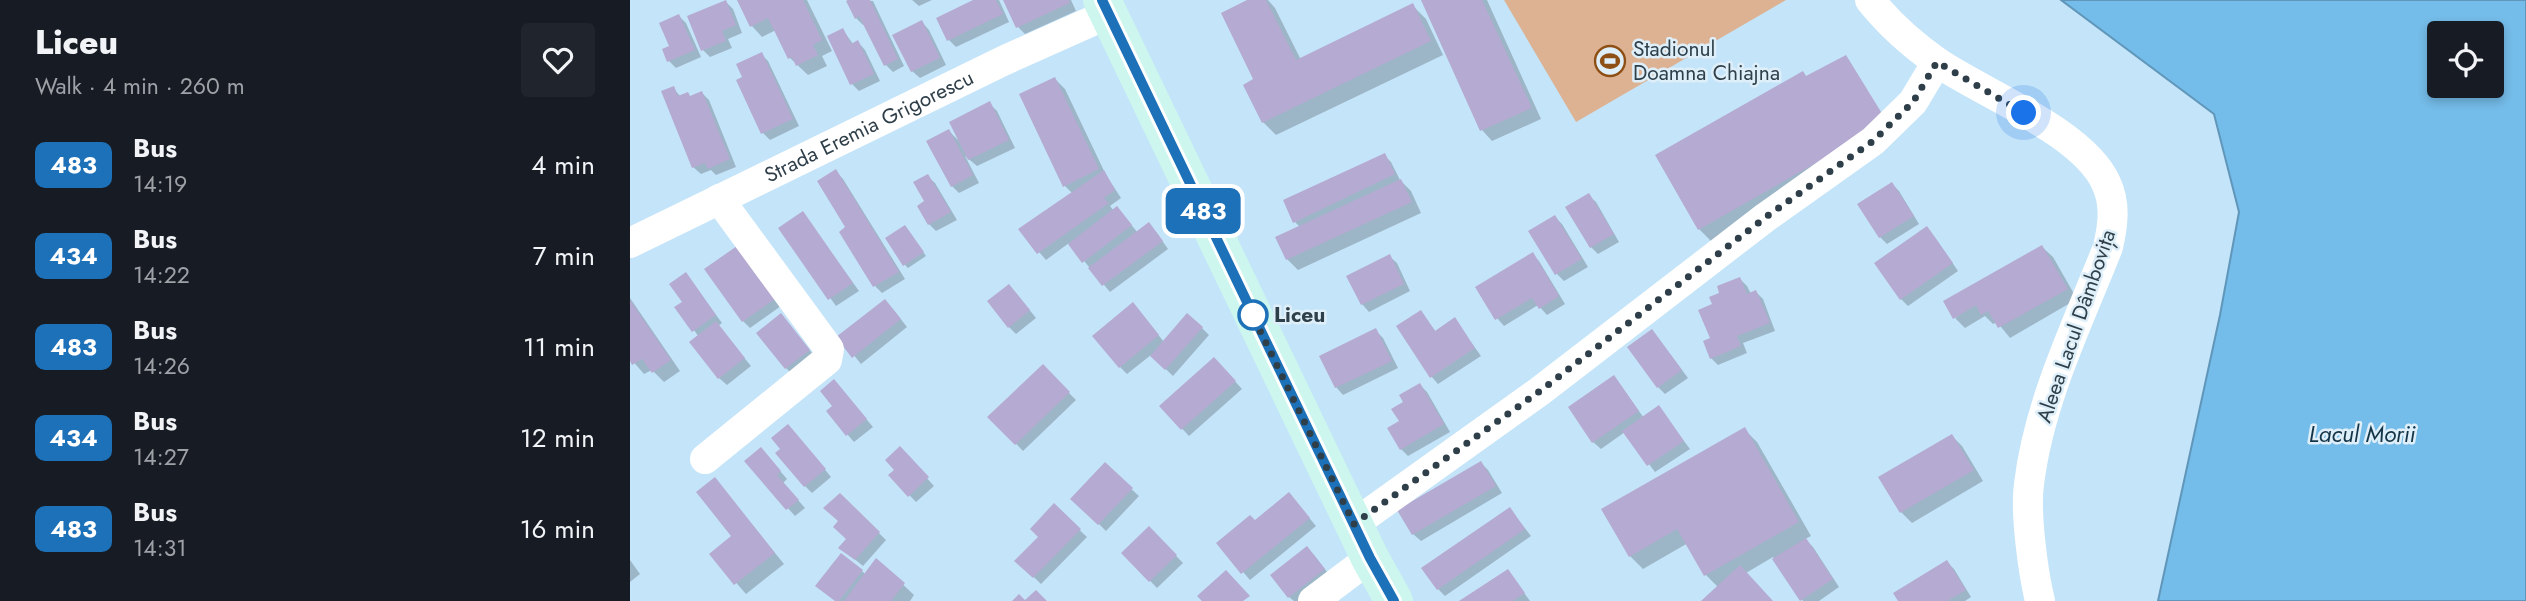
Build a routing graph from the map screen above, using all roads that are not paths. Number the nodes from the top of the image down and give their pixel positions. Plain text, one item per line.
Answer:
1 (1870, 0) edge
2 (1105, 7) edge
3 (1937, 62) junction
4 (719, 199) junction
5 (630, 243) edge
6 (705, 459) dead end
7 (1354, 524) junction
8 (1370, 558) junction
9 (1313, 601) edge
10 (1394, 601) edge
11 (2039, 601) edge

1 - 3 street, Aleea Lacul Dâmbovița
2 - 4 street, Strada Eremia Grigorescu
2 - 7 street
3 - 7 street
3 - 11 street, Aleea Lacul Dâmbovița
4 - 5 street, Strada Eremia Grigorescu
4 - 6 street
7 - 8 street
8 - 9 street
8 - 10 street

